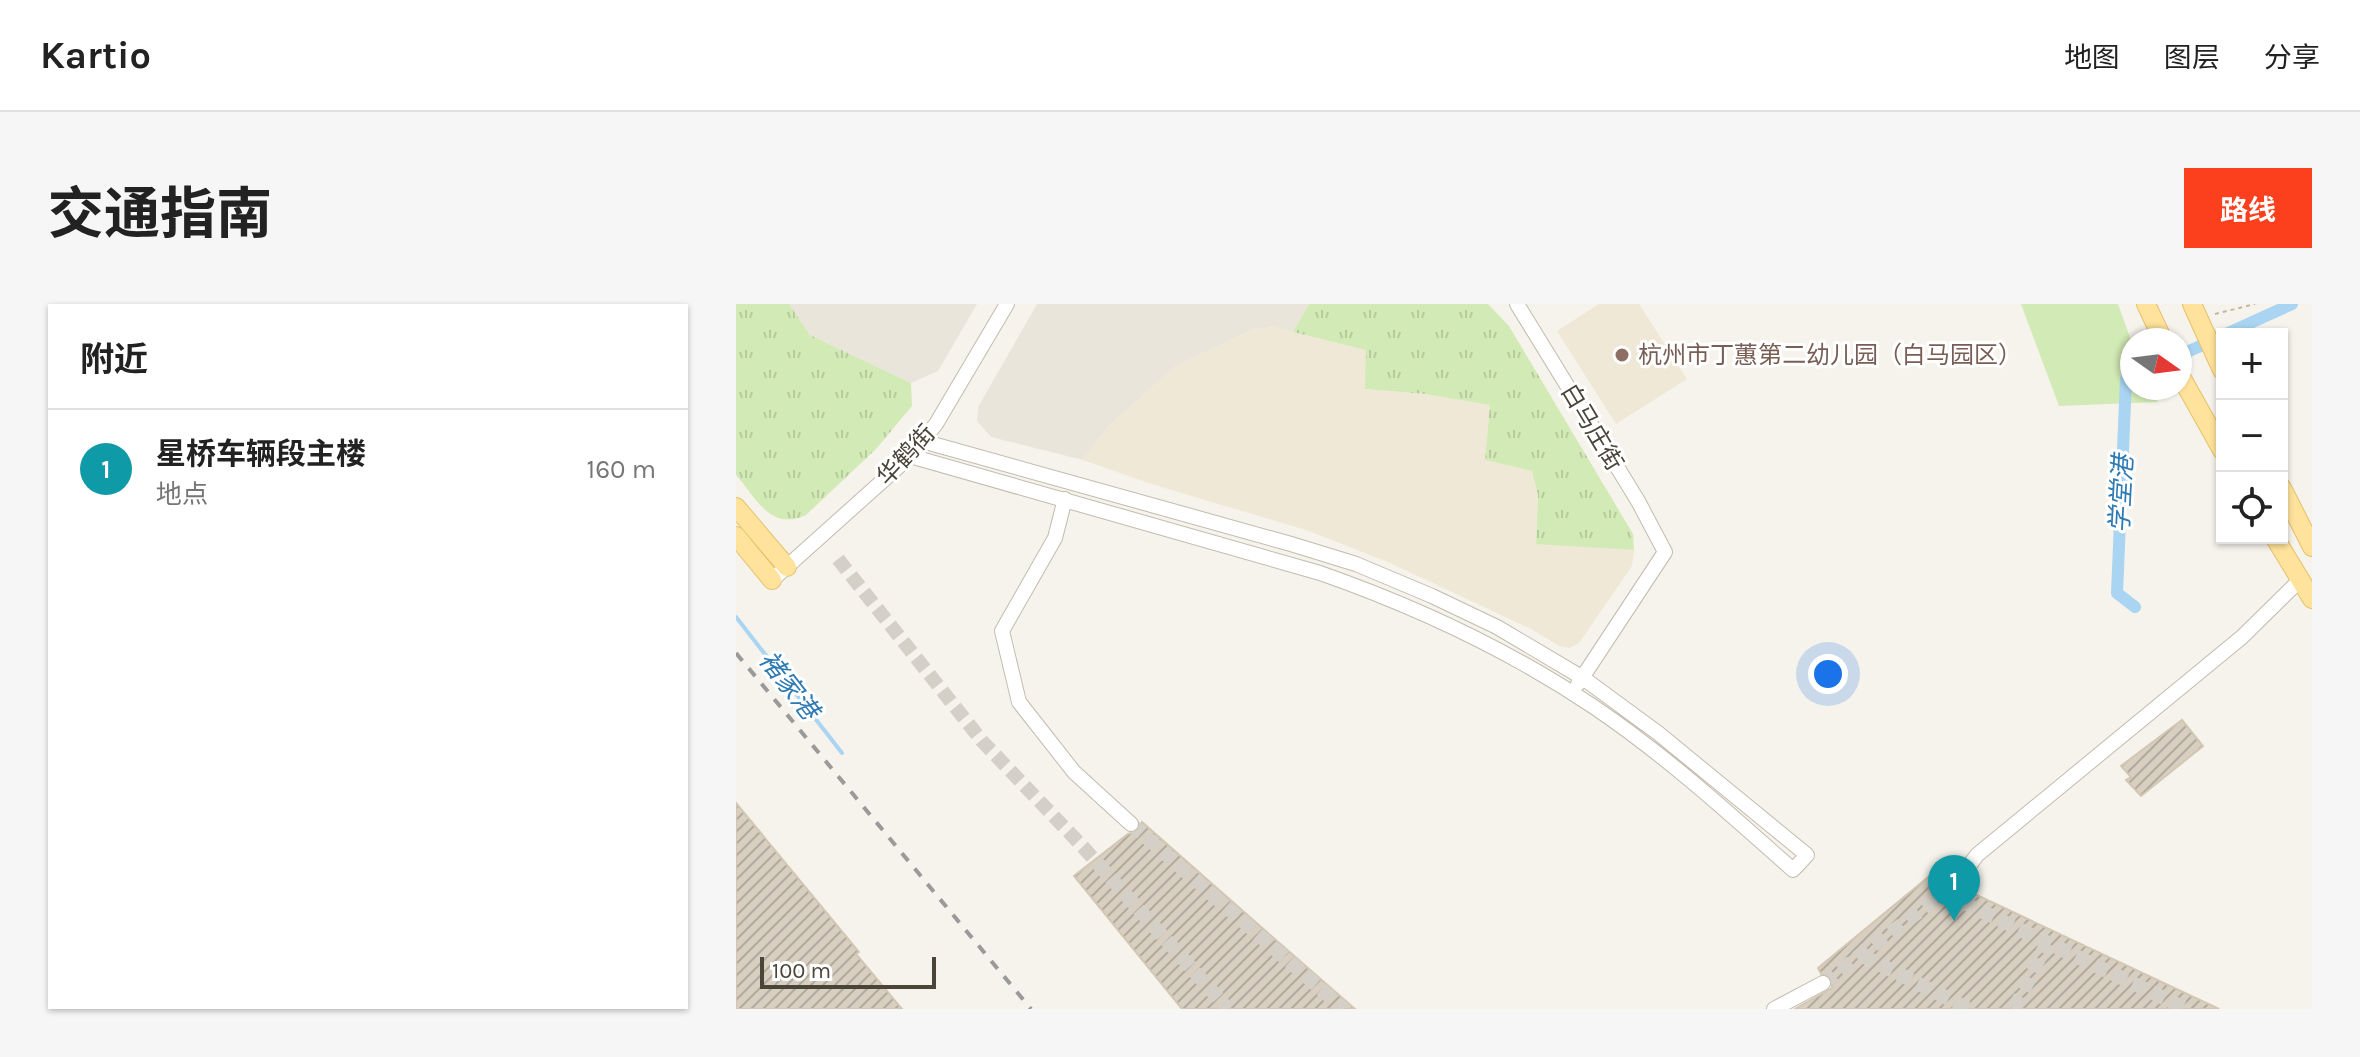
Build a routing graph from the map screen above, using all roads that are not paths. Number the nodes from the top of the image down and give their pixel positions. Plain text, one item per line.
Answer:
1 (1007, 304) edge
2 (1517, 304) edge
3 (2146, 304) edge
4 (2195, 311) edge
5 (2157, 328) edge
6 (2216, 357) edge
7 (2192, 396) edge
8 (2216, 439) edge
9 (922, 441) junction
10 (910, 456) junction
11 (1065, 499) junction
12 (2288, 500) edge
13 (736, 507) edge
14 (736, 536) edge
15 (2279, 544) edge
16 (2312, 547) edge
17 (787, 567) junction
18 (772, 580) joint
19 (2300, 580) junction
20 (2312, 599) edge
21 (1583, 678) junction
22 (1572, 693) junction
23 (1131, 824) tunnel mouth
24 (1955, 885) tunnel mouth
25 (1823, 983) tunnel mouth
26 (1774, 1009) edge

1 - 9 street, 华鹤街
2 - 21 street, 白马庄街
3 - 5 main road
4 - 6 main road
7 - 8 main road
9 - 10 street, 华鹤街
9 - 21 street
10 - 11 street
10 - 17 street, 华鹤街
11 - 22 street
11 - 23 street
12 - 16 main road
13 - 17 main road
14 - 18 main road
15 - 19 main road
17 - 18 street, 华鹤街
19 - 20 main road
19 - 24 street
21 - 22 street
21 - 22 street
25 - 26 street

